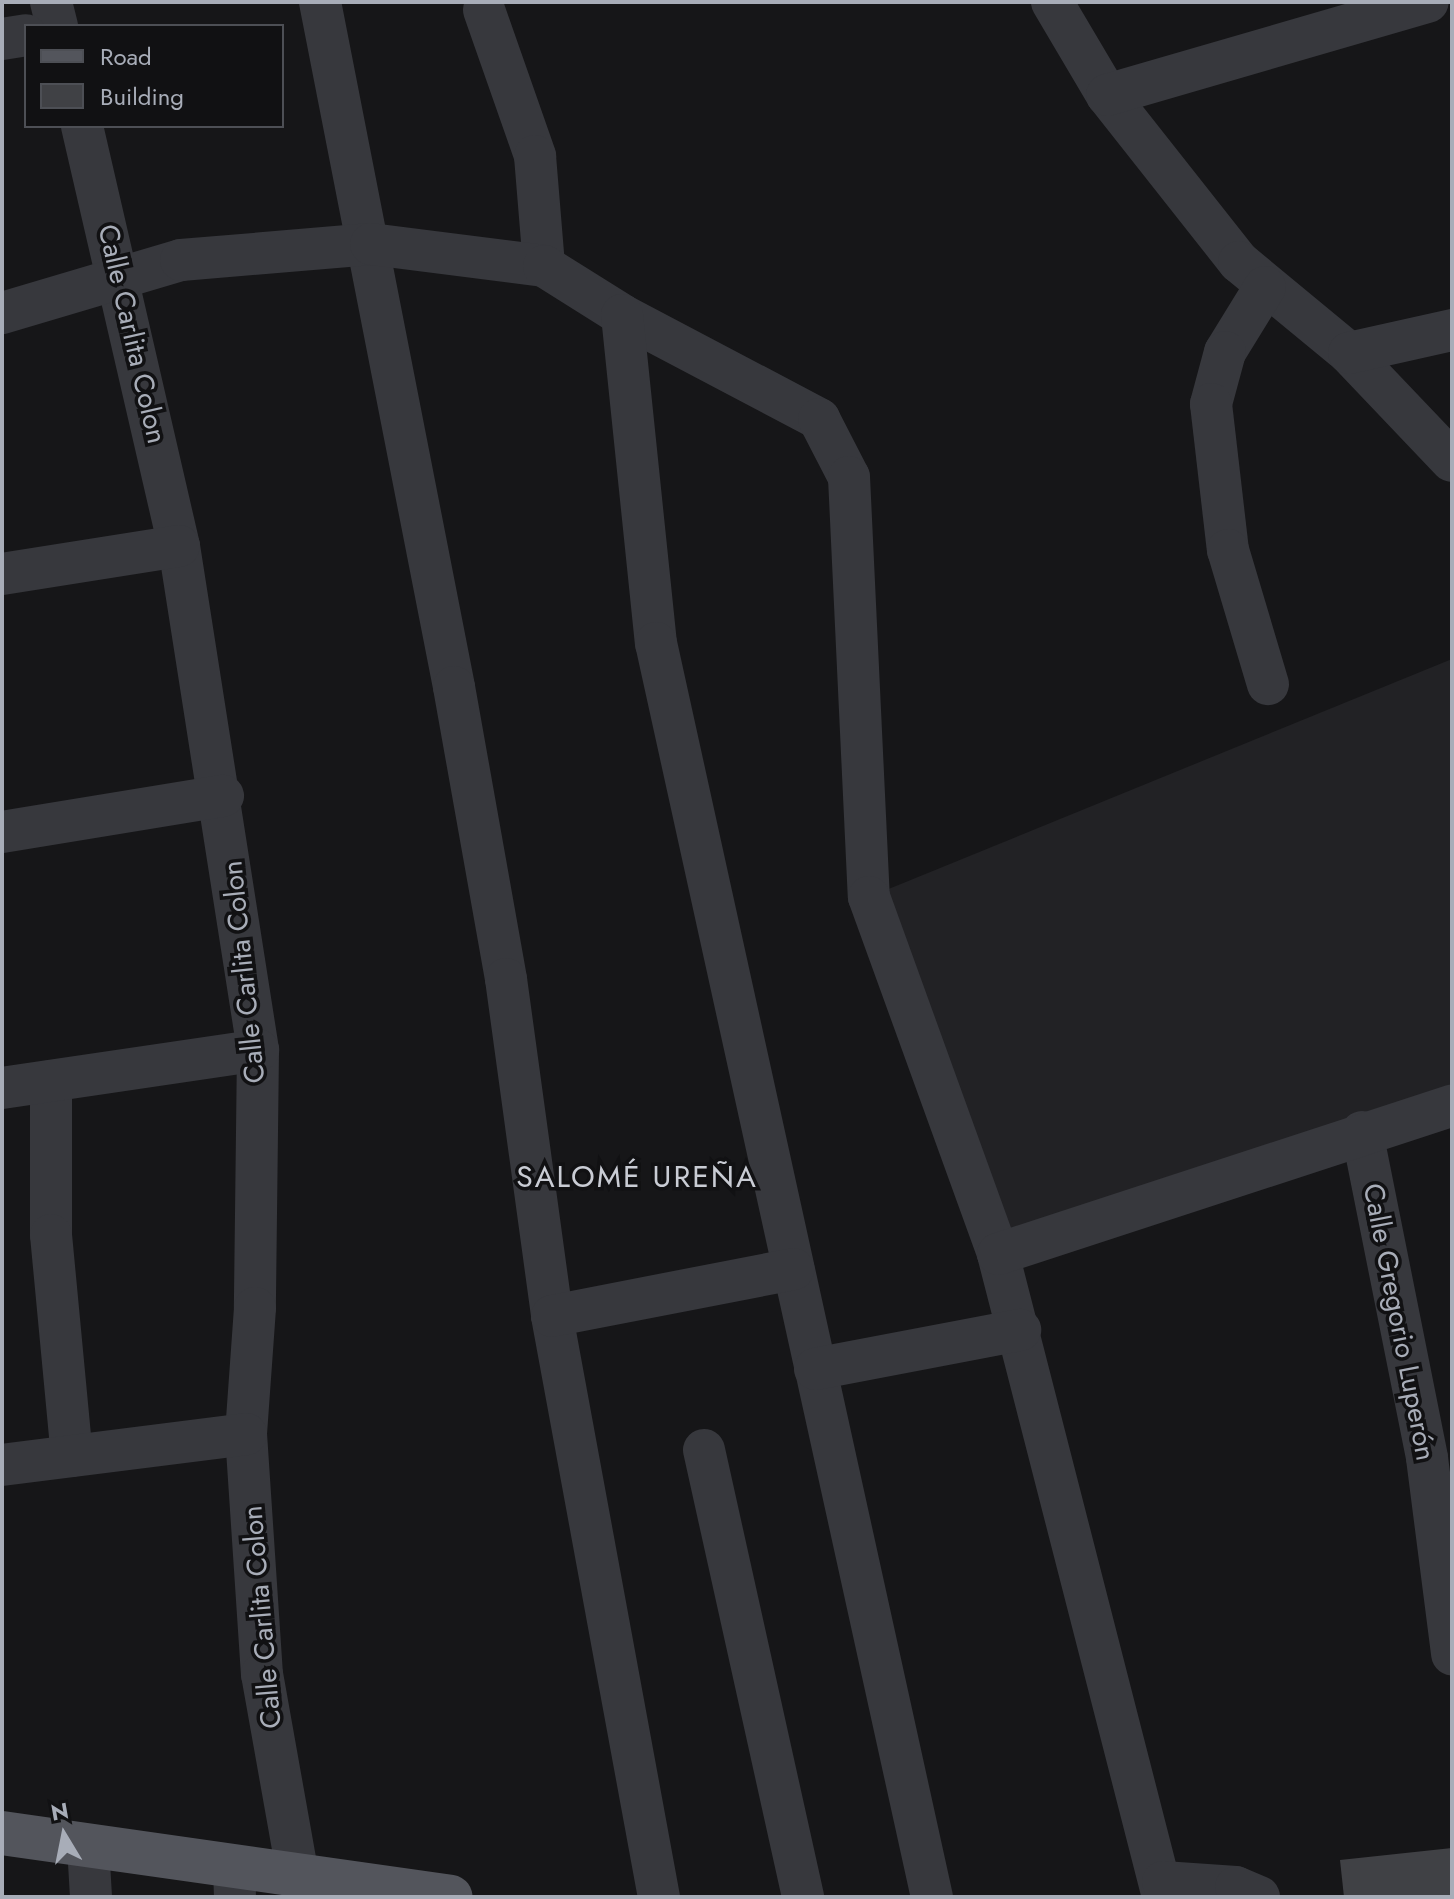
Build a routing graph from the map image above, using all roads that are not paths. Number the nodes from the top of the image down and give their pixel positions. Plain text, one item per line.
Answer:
1 (51, 2) edge
2 (320, 2) edge
3 (1052, 2) edge
4 (1428, 2) edge
5 (484, 10) dead end
6 (1345, 14) edge
7 (56, 24) edge
8 (24, 35) edge
9 (2, 39) edge
10 (1107, 95) junction
11 (83, 128) edge
12 (371, 244) junction
13 (544, 266) junction
14 (121, 277) junction
15 (1265, 287) junction
16 (2, 313) edge
17 (622, 315) junction
18 (1452, 330) edge
19 (1349, 353) junction
20 (1452, 461) edge
21 (179, 546) junction
22 (2, 574) edge
23 (1268, 684) dead end
24 (223, 796) junction
25 (2, 832) edge
26 (258, 1050) junction
27 (51, 1081) junction
28 (2, 1088) edge
29 (1452, 1106) edge
30 (1362, 1132) junction
31 (998, 1254) junction
32 (793, 1269) junction
33 (552, 1316) junction
34 (1020, 1330) junction
35 (815, 1369) junction
36 (246, 1434) junction
37 (704, 1450) dead end
38 (72, 1456) junction
39 (2, 1465) edge
40 (1452, 1654) edge
41 (2, 1833) edge
42 (88, 1846) junction
43 (298, 1877) junction
44 (234, 1882) edge
45 (1163, 1889) edge
46 (437, 1896) edge
47 (91, 1897) edge
48 (659, 1897) edge
49 (803, 1897) edge
50 (932, 1897) edge
51 (1259, 1897) edge

1 - 7 street
2 - 12 street
3 - 10 street
4 - 6 street
5 - 13 street
6 - 10 street
8 - 9 street
10 - 15 street
11 - 14 street, Calle Carlita Colon
12 - 13 street
12 - 14 street
12 - 33 street
13 - 17 street
14 - 16 street
14 - 21 street, Calle Carlita Colon
15 - 19 street
15 - 23 street
17 - 31 street
17 - 32 street
18 - 19 street
19 - 20 street
21 - 22 street
21 - 24 street, Calle Carlita Colon
24 - 25 street
24 - 26 street, Calle Carlita Colon
26 - 27 street
26 - 36 street, Calle Carlita Colon
27 - 28 street
27 - 38 street
29 - 30 street
30 - 31 street
30 - 40 street, Calle Gregorio Luperón
31 - 34 street
32 - 33 street
32 - 35 street
33 - 48 street
34 - 35 street
34 - 45 street
35 - 50 street
36 - 38 street
36 - 43 street, Calle Carlita Colon
37 - 49 street
38 - 39 street
41 - 42 main road
42 - 44 main road
42 - 47 street
43 - 44 main road
43 - 46 main road
45 - 51 street

